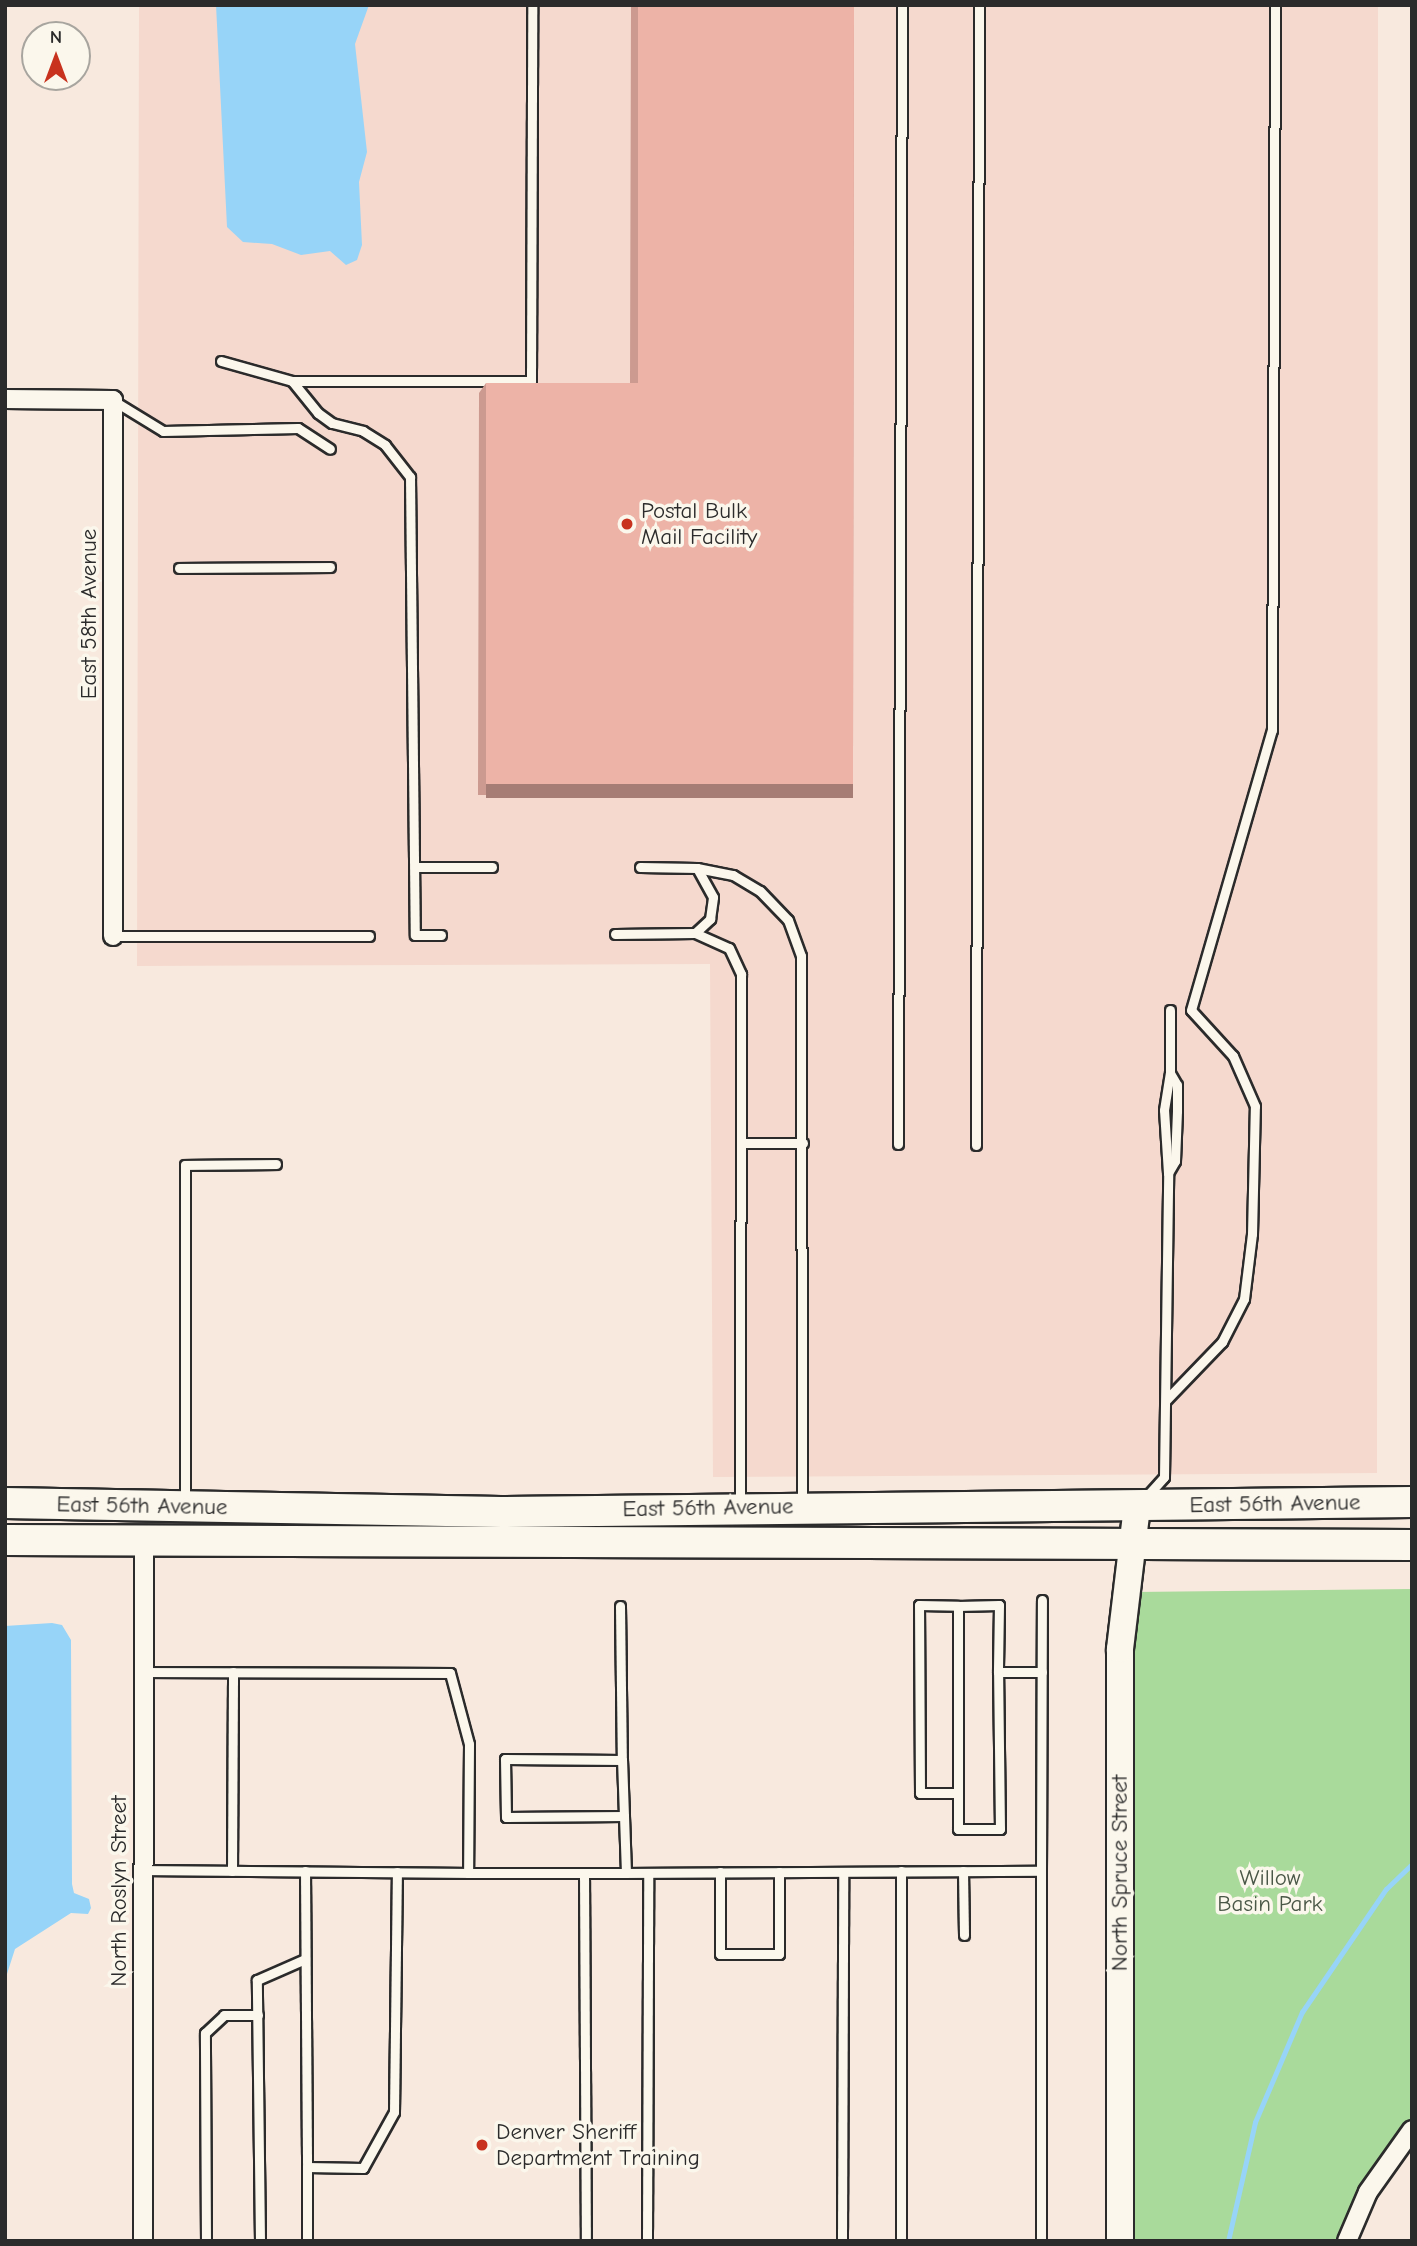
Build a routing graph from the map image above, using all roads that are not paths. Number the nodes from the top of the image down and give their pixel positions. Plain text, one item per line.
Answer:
1 (533, 5) edge
2 (902, 5) edge
3 (979, 5) edge
4 (1275, 5) edge
5 (221, 361) dead end
6 (292, 381) junction
7 (5, 399) edge
8 (113, 400) junction
9 (330, 449) dead end
10 (330, 567) dead end
11 (179, 568) dead end
12 (415, 867) junction
13 (492, 867) dead end
14 (640, 867) dead end
15 (697, 868) junction
16 (695, 933) junction
17 (615, 934) dead end
18 (113, 936) joint
19 (369, 936) dead end
20 (441, 936) dead end
21 (1170, 1010) dead end
22 (741, 1143) junction
23 (803, 1143) junction
24 (898, 1144) dead end
25 (976, 1145) dead end
26 (276, 1164) dead end
27 (1166, 1400) junction
28 (1412, 1502) edge
29 (5, 1503) edge
30 (1138, 1506) junction
31 (185, 1507) junction
32 (740, 1507) junction
33 (802, 1507) junction
34 (5, 1540) edge
35 (144, 1541) junction
36 (1412, 1545) edge
37 (1131, 1546) junction
38 (1042, 1600) dead end
39 (620, 1606) dead end
40 (958, 1606) junction
41 (144, 1672) junction
42 (233, 1672) junction
43 (998, 1672) junction
44 (1042, 1672) junction
45 (622, 1760) junction
46 (958, 1793) junction
47 (624, 1816) junction
48 (143, 1870) junction
49 (232, 1871) junction
50 (305, 1871) junction
51 (901, 1871) junction
52 (963, 1871) junction
53 (1041, 1871) junction
54 (397, 1872) junction
55 (720, 1872) junction
56 (779, 1872) junction
57 (843, 1872) junction
58 (468, 1873) junction
59 (584, 1873) junction
60 (626, 1873) junction
61 (648, 1873) junction
62 (964, 1935) dead end
63 (305, 1959) junction
64 (258, 2015) junction
65 (1412, 2130) edge
66 (307, 2167) junction
67 (143, 2241) edge
68 (206, 2241) edge
69 (260, 2241) edge
70 (307, 2241) edge
71 (586, 2241) edge
72 (647, 2241) edge
73 (842, 2241) edge
74 (901, 2241) edge
75 (1041, 2241) edge
76 (1120, 2241) edge
77 (1347, 2241) edge

1 - 6 lane
2 - 24 lane
3 - 25 lane
4 - 27 lane
5 - 6 lane
6 - 12 lane
7 - 8 street
8 - 9 lane
8 - 18 street, East 58th Avenue
10 - 11 lane
12 - 13 lane
12 - 20 lane
14 - 15 lane
15 - 16 lane
15 - 23 lane
16 - 17 lane
16 - 22 lane
18 - 19 lane
21 - 27 lane
22 - 23 lane
22 - 32 lane
23 - 33 lane
26 - 31 lane
27 - 30 lane
28 - 30 main road, East 56th Avenue
29 - 31 main road, East 56th Avenue
30 - 33 main road, East 56th Avenue
30 - 37 street, North Spruce Street
31 - 32 main road, East 56th Avenue
32 - 33 main road, East 56th Avenue
34 - 35 main road, East 56th Avenue
35 - 37 main road, East 56th Avenue
35 - 41 street, North Roslyn Street
36 - 37 main road, East 56th Avenue
37 - 76 street, North Spruce Street
38 - 44 lane
39 - 45 lane
40 - 43 lane
40 - 46 lane
40 - 46 lane
41 - 42 lane
41 - 48 street, North Roslyn Street
42 - 49 lane
42 - 58 lane
43 - 44 lane
43 - 46 lane
44 - 53 lane
45 - 47 lane
45 - 47 lane
47 - 60 lane
48 - 49 lane
48 - 67 street, North Roslyn Street
49 - 50 lane
50 - 54 lane
50 - 63 lane
51 - 52 lane
51 - 57 lane
51 - 74 lane
52 - 53 lane
52 - 62 lane
53 - 75 lane
54 - 58 lane
54 - 66 lane
55 - 56 lane
55 - 56 lane
55 - 61 lane
56 - 57 lane
57 - 73 lane
58 - 59 lane
59 - 60 lane
59 - 71 lane
60 - 61 lane
61 - 72 lane
63 - 64 lane
63 - 66 lane
64 - 68 lane
64 - 69 lane
65 - 77 street
66 - 70 lane

